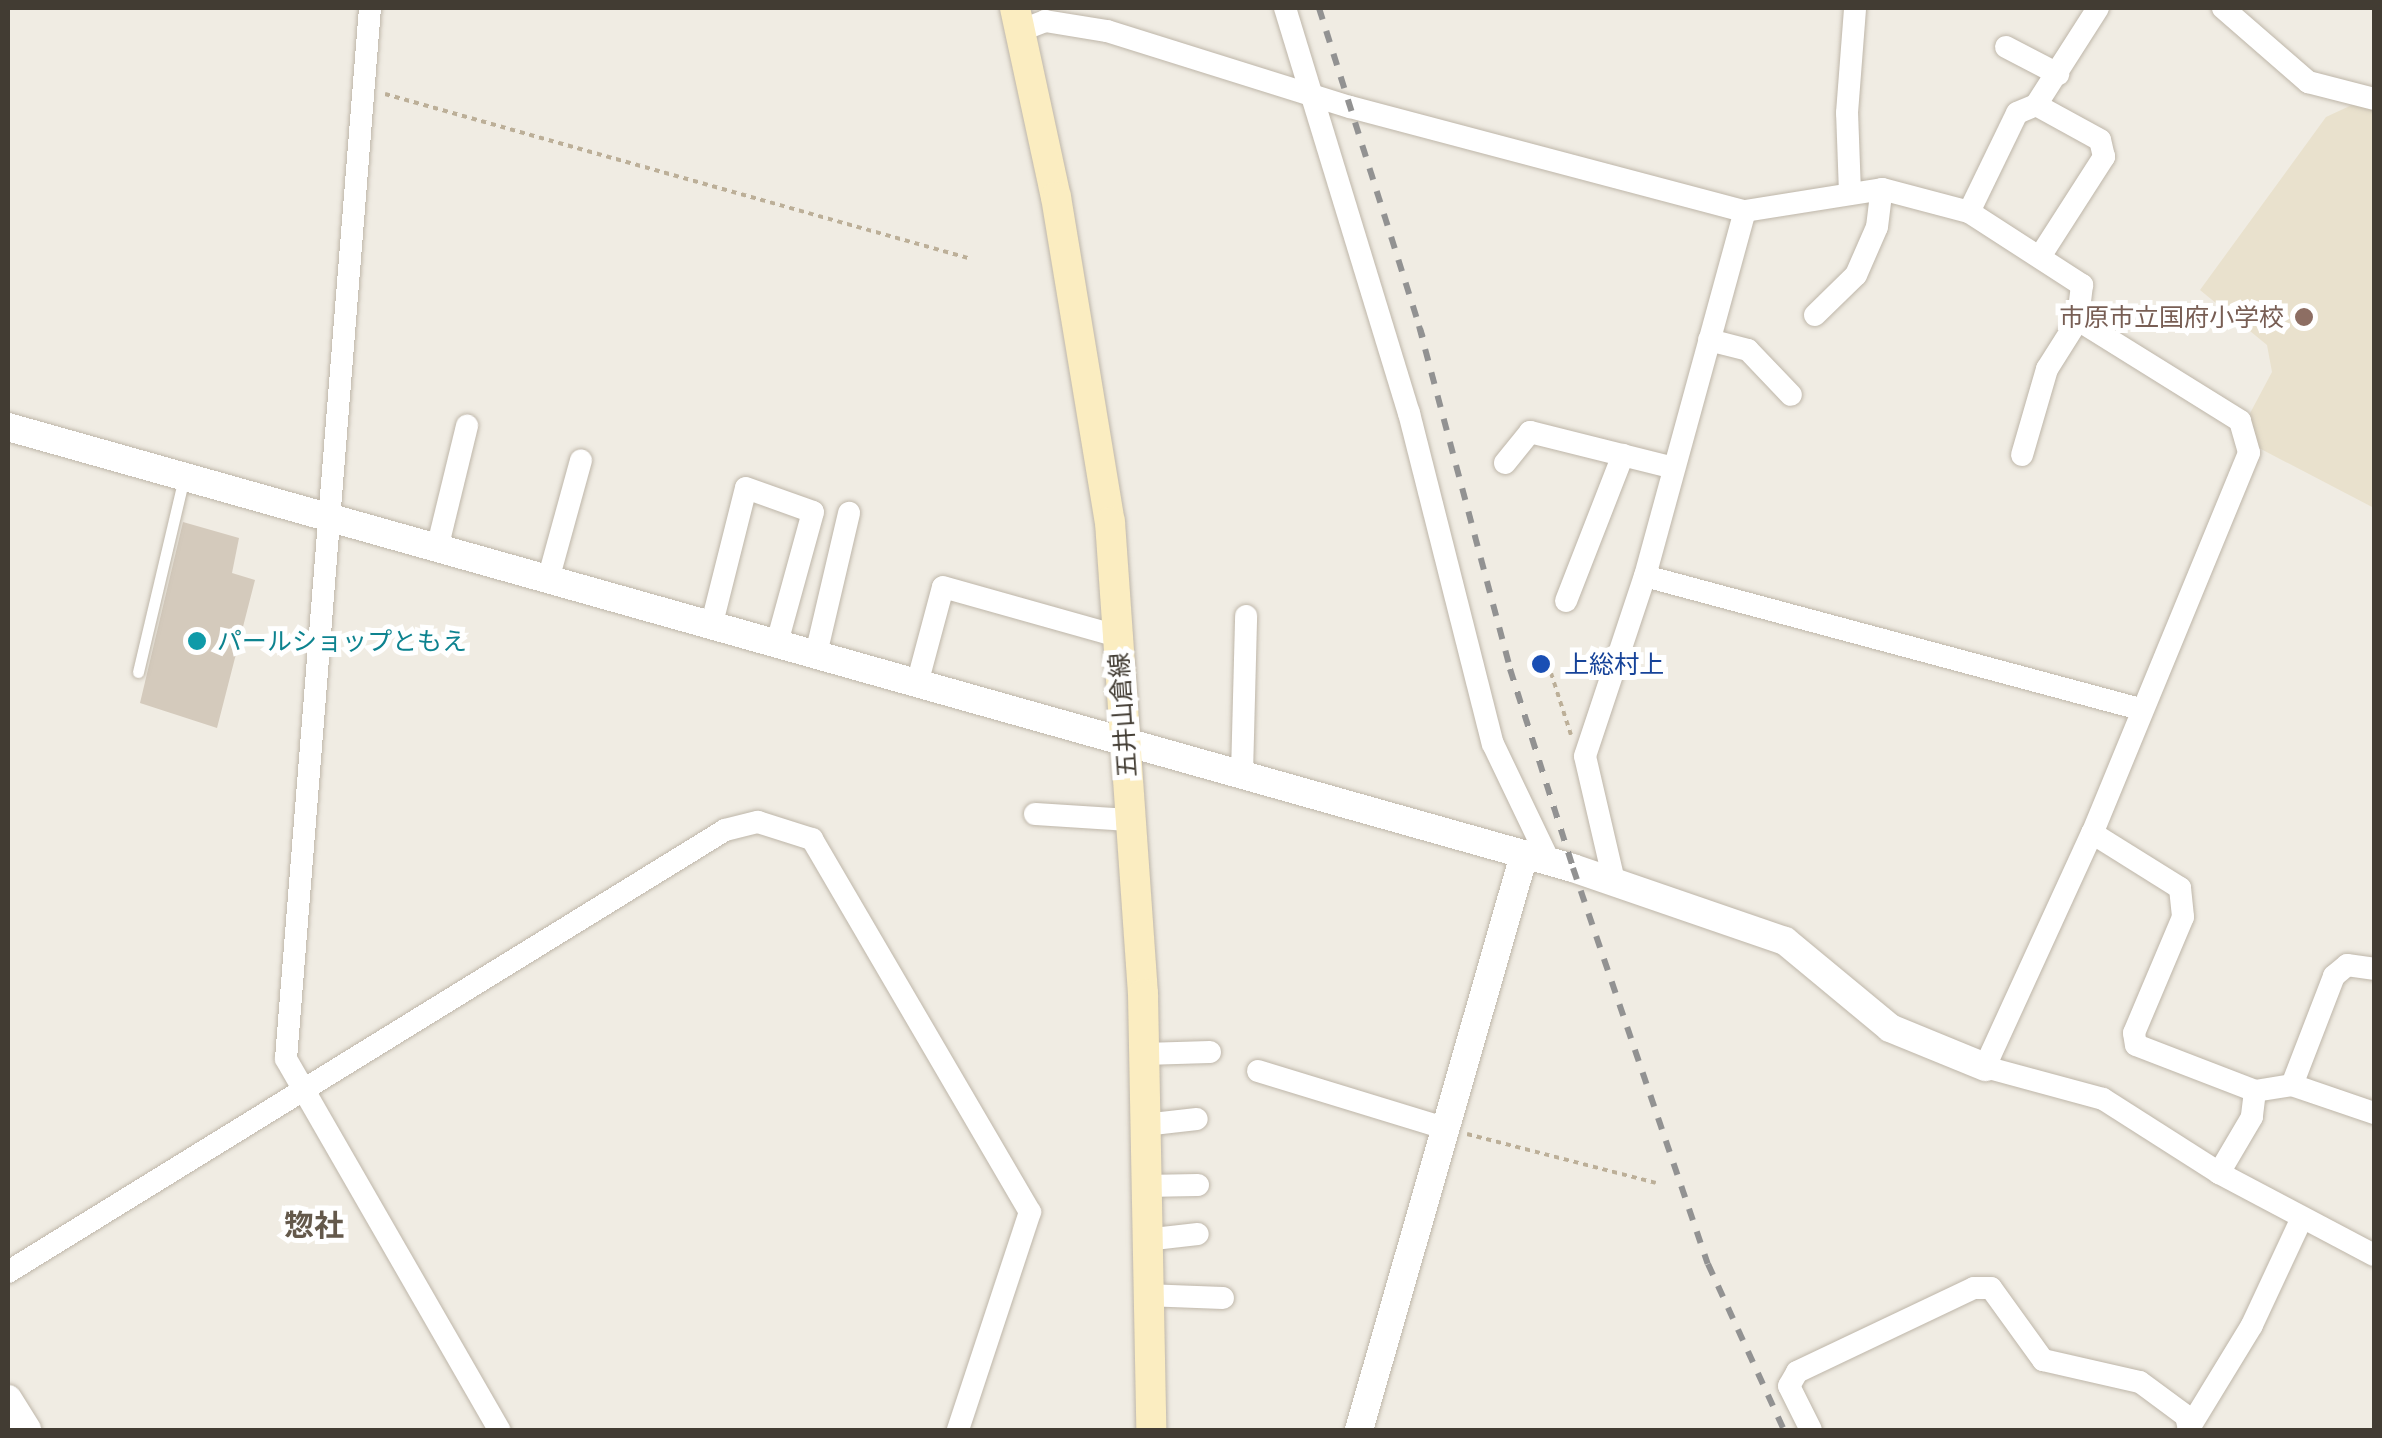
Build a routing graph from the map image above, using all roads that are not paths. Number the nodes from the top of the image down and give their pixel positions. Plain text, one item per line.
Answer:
1 (370, 8) edge
2 (1103, 8) edge
3 (1285, 8) edge
4 (1855, 8) edge
5 (2098, 8) edge
6 (2223, 8) edge
7 (1018, 19) edge
8 (1107, 32) junction
9 (2006, 47) dead end
10 (2058, 74) junction
11 (1313, 96) junction
12 (2374, 99) edge
13 (2036, 105) junction
14 (1882, 189) junction
15 (1850, 193) junction
16 (1744, 210) junction
17 (1970, 212) junction
18 (2041, 256) junction
19 (1815, 315) dead end
20 (2078, 320) junction
21 (1709, 340) junction
22 (1791, 394) dead end
23 (8, 426) edge
24 (468, 426) dead end
25 (1622, 455) junction
26 (2022, 455) dead end
27 (581, 460) dead end
28 (1505, 463) dead end
29 (1674, 468) junction
30 (184, 477) junction
31 (849, 514) dead end
32 (332, 519) junction
33 (437, 548) junction
34 (1645, 576) junction
35 (548, 580) junction
36 (1566, 601) dead end
37 (1246, 616) dead end
38 (711, 627) junction
39 (1117, 636) junction
40 (777, 643) junction
41 (816, 654) junction
42 (138, 672) dead end
43 (918, 684) junction
44 (2140, 709) junction
45 (1124, 740) junction
46 (1242, 774) junction
47 (1035, 814) dead end
48 (1130, 820) junction
49 (2092, 833) junction
50 (1536, 858) junction
51 (1614, 881) junction
52 (2374, 969) edge
53 (1210, 1052) dead end
54 (1144, 1054) junction
55 (1985, 1067) junction
56 (1258, 1071) dead end
57 (2292, 1085) junction
58 (2255, 1091) junction
59 (301, 1094) junction
60 (2374, 1113) edge
61 (1197, 1119) dead end
62 (1144, 1125) junction
63 (1448, 1129) junction
64 (2219, 1173) junction
65 (1198, 1185) dead end
66 (1144, 1186) junction
67 (2302, 1218) junction
68 (1198, 1234) dead end
69 (1144, 1240) junction
70 (2374, 1255) edge
71 (8, 1272) edge
72 (1145, 1295) junction
73 (1224, 1298) dead end
74 (8, 1399) edge
75 (27, 1430) edge
76 (499, 1430) edge
77 (958, 1430) edge
78 (1151, 1430) edge
79 (1360, 1430) edge
80 (1811, 1430) edge
81 (2190, 1430) edge

1 - 32 street
2 - 8 street
3 - 11 street
4 - 15 street
5 - 10 street
6 - 12 street
7 - 8 street
7 - 39 main road, 五井山倉線
8 - 11 street
9 - 10 street
10 - 13 street
11 - 16 street
11 - 50 street
13 - 17 street
13 - 18 street
14 - 15 street
14 - 17 street
14 - 19 street
15 - 16 street
16 - 21 street
17 - 18 street
18 - 20 street
20 - 26 street
20 - 44 street
21 - 22 street
21 - 29 street
23 - 30 street
24 - 33 street
25 - 28 street
25 - 29 street
25 - 36 street
27 - 35 street
29 - 34 street
30 - 32 street
30 - 42 lane
31 - 41 street
32 - 33 street
32 - 59 street
33 - 35 street
34 - 44 street
34 - 51 street
35 - 38 street
37 - 46 street
38 - 40 street
38 - 40 street
39 - 43 street
39 - 45 main road, 五井山倉線
40 - 41 street
41 - 43 street
43 - 45 street
44 - 49 street
45 - 46 street
45 - 48 main road, 五井山倉線
46 - 50 street
47 - 48 street
48 - 54 main road, 五井山倉線
49 - 55 street
49 - 58 street
50 - 51 street
50 - 63 street
51 - 55 street
52 - 57 street
53 - 54 street
54 - 62 main road, 五井山倉線
55 - 64 street
56 - 63 street
57 - 58 street
57 - 60 street
58 - 64 street
59 - 71 street
59 - 76 street
59 - 77 street
61 - 62 street
62 - 66 main road, 五井山倉線
63 - 79 street
64 - 67 street
65 - 66 street
66 - 69 main road, 五井山倉線
67 - 70 street
67 - 81 street
68 - 69 street
69 - 72 main road, 五井山倉線
72 - 73 street
72 - 78 main road, 五井山倉線
74 - 75 street
80 - 81 street

